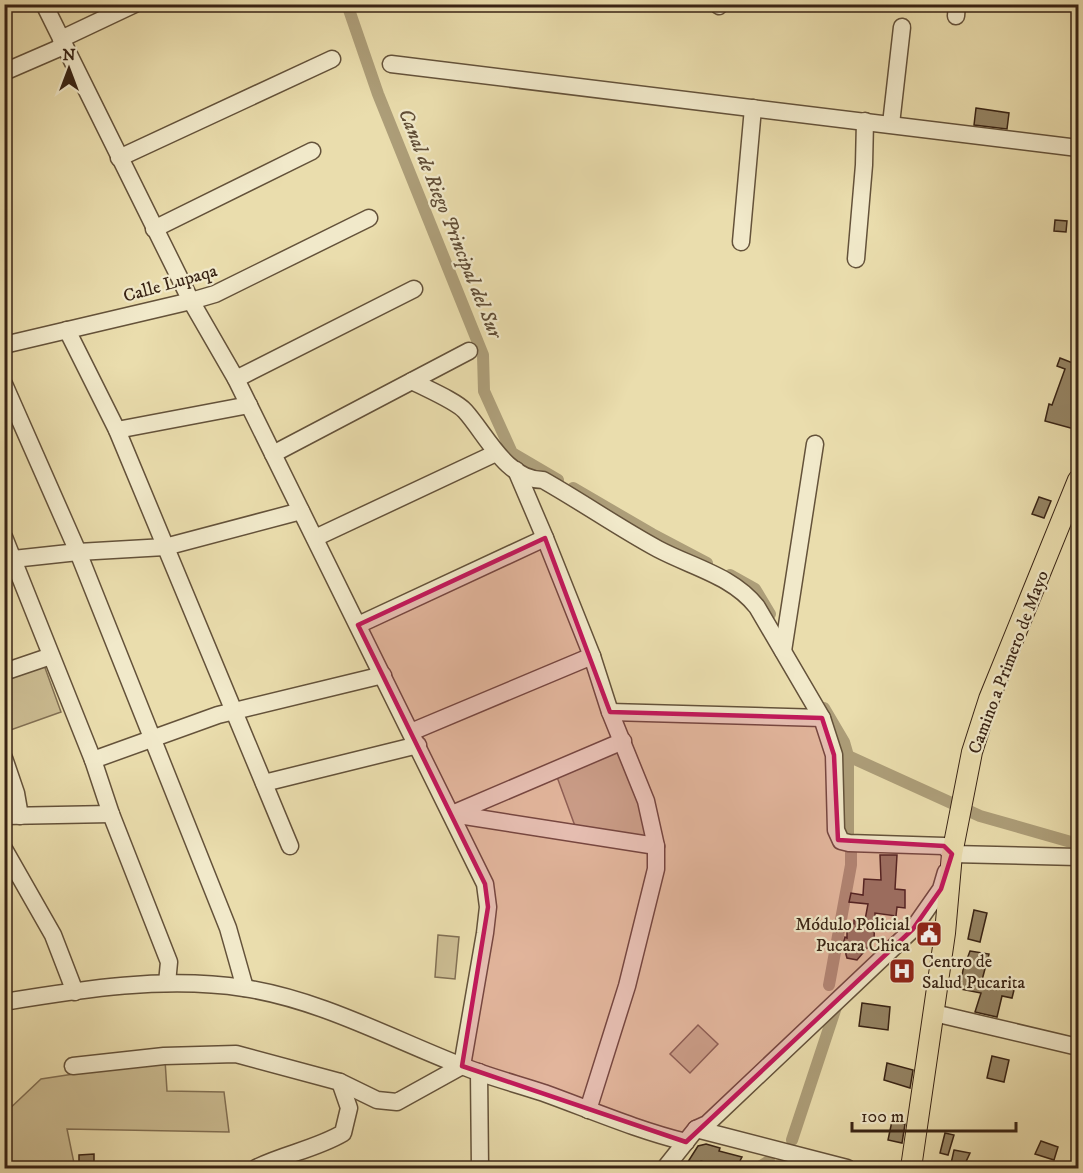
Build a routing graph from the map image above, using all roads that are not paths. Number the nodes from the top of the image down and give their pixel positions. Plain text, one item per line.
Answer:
1 (44, 4) edge
2 (135, 4) edge
3 (902, 27) dead end
4 (62, 43) junction
5 (332, 58) dead end
6 (391, 64) dead end
7 (4, 72) edge
8 (753, 108) junction
9 (865, 121) junction
10 (891, 124) junction
11 (1078, 148) edge
12 (312, 151) dead end
13 (119, 158) junction
14 (369, 218) dead end
15 (154, 229) junction
16 (741, 242) dead end
17 (856, 259) dead end
18 (414, 289) dead end
19 (191, 301) junction
20 (67, 330) junction
21 (4, 345) edge
22 (470, 351) dead end
23 (236, 379) junction
24 (412, 381) junction
25 (4, 384) edge
26 (249, 405) junction
27 (117, 430) junction
28 (815, 444) dead end
29 (496, 453) junction
30 (273, 454) junction
31 (516, 470) junction
32 (1078, 480) edge
33 (302, 511) junction
34 (4, 537) edge
35 (315, 538) junction
36 (545, 538) junction
37 (165, 547) junction
38 (78, 552) junction
39 (8, 559) edge
40 (358, 625) junction
41 (783, 651) junction
42 (51, 656) junction
43 (592, 657) junction
44 (4, 672) edge
45 (383, 675) junction
46 (234, 711) junction
47 (610, 712) junction
48 (822, 718) junction
49 (152, 738) junction
50 (414, 738) junction
51 (623, 741) junction
52 (4, 758) edge
53 (93, 760) junction
54 (264, 783) junction
55 (111, 814) junction
56 (452, 814) junction
57 (12, 816) edge
58 (290, 846) dead end
59 (656, 846) junction
60 (4, 849) edge
61 (952, 854) junction
62 (1078, 857) edge
63 (167, 983) junction
64 (245, 988) junction
65 (75, 992) junction
66 (4, 1002) edge
67 (934, 1012) junction
68 (1078, 1047) edge
69 (73, 1066) dead end
70 (462, 1066) junction
71 (479, 1072) junction
72 (340, 1082) junction
73 (588, 1110) junction
74 (691, 1136) junction
75 (256, 1168) edge
76 (480, 1168) edge
77 (665, 1168) edge
78 (847, 1168) edge
79 (911, 1168) edge

1 - 4 street
2 - 4 street
3 - 10 street
4 - 7 street
4 - 13 street
5 - 13 street
6 - 8 street
8 - 9 street
8 - 16 street
9 - 10 street
9 - 17 street
10 - 11 street
12 - 15 street
13 - 15 street
14 - 19 street, Calle Lupaqa
15 - 19 street
18 - 23 street
19 - 20 street, Calle Lupaqa
19 - 23 street
20 - 21 street, Calle Lupaqa
20 - 27 street
22 - 24 street
23 - 26 street
24 - 29 street
24 - 30 street
25 - 38 street
26 - 27 street
26 - 30 street
27 - 37 street
28 - 41 street
29 - 31 street
29 - 35 street
30 - 33 street
31 - 36 street
31 - 41 street
32 - 61 main road, Camino a Primero de Mayo
33 - 35 street
33 - 37 street
34 - 39 street
35 - 40 street
36 - 40 street
36 - 43 street
37 - 38 street
37 - 46 street
38 - 39 street
38 - 49 street
39 - 42 street
40 - 45 street
41 - 48 street
42 - 44 street
42 - 53 street
43 - 47 street
43 - 50 street
45 - 46 street
45 - 50 street
46 - 49 street
46 - 54 street
47 - 48 street
47 - 51 street
48 - 61 street
49 - 53 street
49 - 64 street
50 - 54 street
50 - 56 street
51 - 56 street
51 - 59 street
52 - 57 street
53 - 55 street
54 - 58 street
55 - 57 street
55 - 63 street
56 - 59 street
56 - 70 street
59 - 73 street
60 - 65 street
61 - 62 street
61 - 67 main road, Camino a Primero de Mayo
61 - 74 street
63 - 64 street
63 - 65 street
64 - 70 street
65 - 66 street
67 - 68 street
67 - 79 main road, Camino a Primero de Mayo
69 - 72 street
70 - 71 street
70 - 72 street
71 - 73 street
71 - 76 street
72 - 75 street
73 - 74 street
74 - 77 street
74 - 78 street

